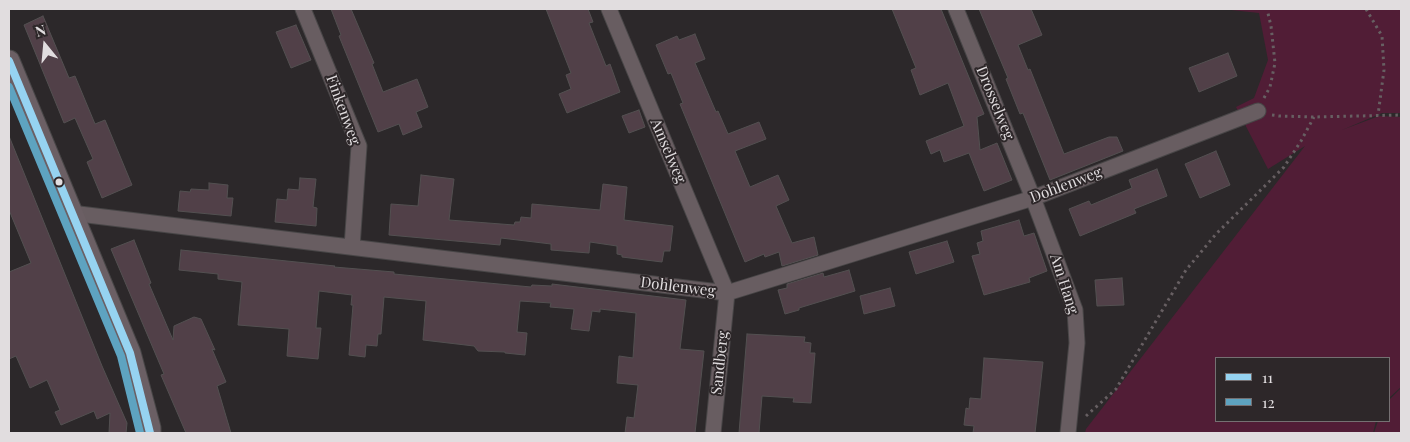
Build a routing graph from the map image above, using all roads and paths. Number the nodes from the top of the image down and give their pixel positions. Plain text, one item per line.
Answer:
1 (303, 9) edge
2 (609, 9) edge
3 (956, 9) edge
4 (1267, 9) edge
5 (1366, 9) edge
6 (9, 61) edge
7 (1258, 111) junction
8 (1378, 115) junction
9 (1401, 115) edge
10 (1314, 117) junction
11 (1033, 198) junction
12 (71, 214) junction
13 (352, 246) junction
14 (727, 293) junction
15 (1068, 430) edge
16 (150, 433) edge
17 (713, 433) edge

1 - 13 street, Finkenweg
2 - 14 street, Amselweg
3 - 11 street, Drosselweg
4 - 7 path
5 - 8 path
6 - 12 street
7 - 10 path
7 - 11 street, Dohlenweg
8 - 9 path
8 - 10 path
10 - 15 path
11 - 14 street, Dohlenweg
11 - 15 street, Am Hang
12 - 13 street, Dohlenweg
12 - 16 street
13 - 14 street, Dohlenweg
14 - 17 street, Sandberg

